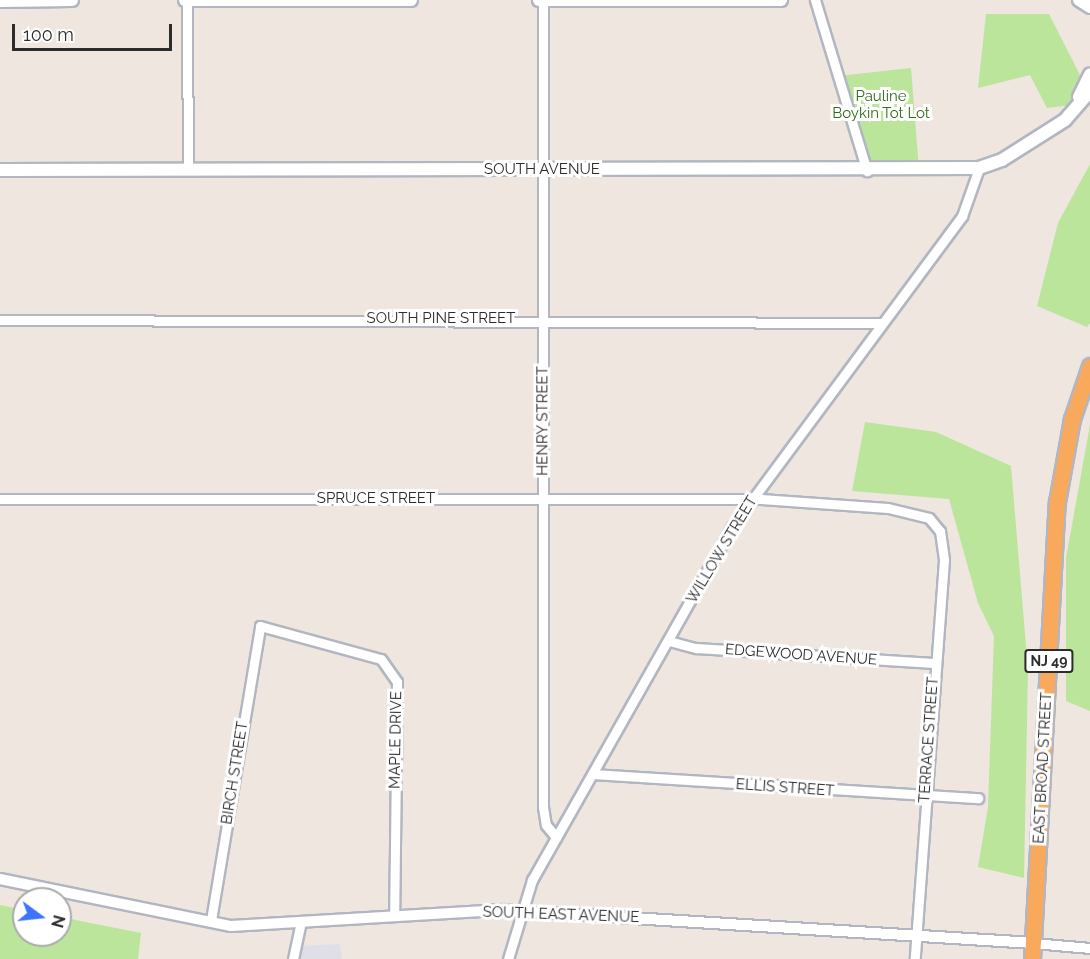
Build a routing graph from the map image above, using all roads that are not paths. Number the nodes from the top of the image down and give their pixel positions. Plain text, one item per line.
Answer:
1 (72, 0) edge
2 (186, 0) edge
3 (411, 0) edge
4 (541, 0) edge
5 (781, 0) edge
6 (815, 0) edge
7 (1079, 0) edge
8 (0, 1) edge
9 (1090, 7) edge
10 (1090, 74) edge
11 (1090, 91) edge
12 (1070, 117) junction
13 (979, 168) junction
14 (0, 170) edge
15 (188, 170) junction
16 (543, 170) junction
17 (867, 171) junction
18 (543, 318) junction
19 (0, 320) edge
20 (882, 323) junction
21 (1090, 366) edge
22 (543, 498) junction
23 (0, 499) edge
24 (751, 499) junction
25 (936, 523) joint
26 (260, 626) joint
27 (669, 641) junction
28 (934, 663) junction
29 (593, 774) junction
30 (925, 795) junction
31 (978, 798) dead end
32 (556, 837) junction
33 (0, 879) edge
34 (520, 911) junction
35 (394, 916) junction
36 (211, 920) junction
37 (300, 925) junction
38 (917, 936) junction
39 (1090, 948) edge
40 (1033, 951) edge
41 (293, 959) edge
42 (508, 959) edge
43 (915, 959) edge

1 - 8 main road
2 - 3 main road
2 - 15 street
4 - 5 main road
4 - 16 street, HENRY STREET
6 - 17 street
7 - 9 main road
10 - 12 main road
11 - 12 main road
12 - 13 main road, SOUTH AVENUE
13 - 17 main road, SOUTH AVENUE
13 - 20 street, WILLOW STREET
14 - 15 main road, SOUTH AVENUE
15 - 16 main road, SOUTH AVENUE
16 - 17 main road, SOUTH AVENUE
16 - 18 street, HENRY STREET
18 - 19 street, SOUTH PINE STREET
18 - 20 street, SOUTH PINE STREET
18 - 22 street, HENRY STREET
20 - 24 street, WILLOW STREET
21 - 40 highway, EAST BROAD STREET / NJ 49
22 - 23 street, SPRUCE STREET
22 - 24 street, SPRUCE STREET
22 - 32 street, HENRY STREET
24 - 25 street, SPRUCE STREET
24 - 27 street, WILLOW STREET
25 - 28 street, TERRACE STREET
26 - 35 street, MAPLE DRIVE
26 - 36 street, BIRCH STREET
27 - 28 street, EDGEWOOD AVENUE
27 - 29 street, WILLOW STREET
28 - 30 street, TERRACE STREET
29 - 30 street, ELLIS STREET
29 - 32 street, WILLOW STREET
30 - 31 street, ELLIS STREET
30 - 38 street, TERRACE STREET
32 - 34 street, WILLOW STREET
33 - 36 street, SOUTH EAST AVENUE
34 - 35 street, SOUTH EAST AVENUE
34 - 38 street, SOUTH EAST AVENUE
34 - 42 street, WILLOW STREET
35 - 37 street, SOUTH EAST AVENUE
36 - 37 street, SOUTH EAST AVENUE
37 - 41 street
38 - 40 street, SOUTH EAST AVENUE
38 - 43 street, TERRACE STREET
39 - 40 street, SOUTH EAST AVENUE

